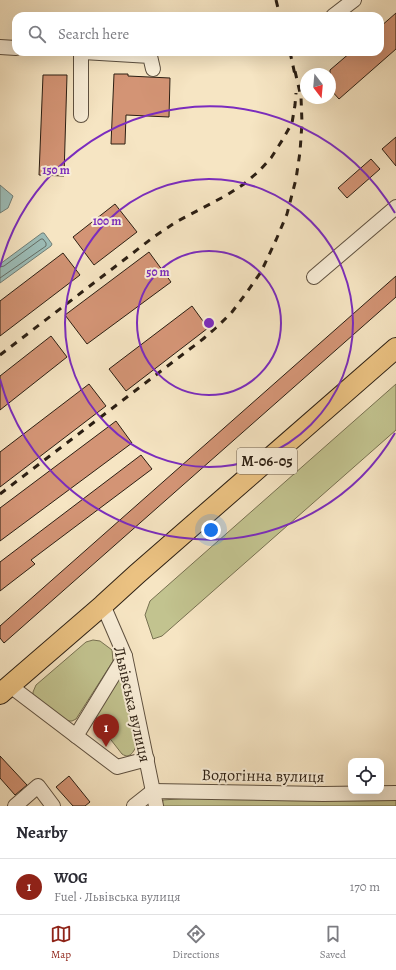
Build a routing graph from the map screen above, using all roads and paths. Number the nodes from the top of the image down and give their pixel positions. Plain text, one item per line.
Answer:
1 (354, 0) edge
2 (338, 12) edge
3 (0, 47) edge
4 (12, 48) edge
5 (82, 56) edge
6 (150, 56) edge
7 (153, 69) dead end
8 (81, 115) dead end
9 (396, 207) edge
10 (314, 277) dead end
11 (396, 348) edge
12 (103, 605) junction
13 (125, 656) junction
14 (5, 690) edge
15 (76, 736) junction
16 (147, 759) junction
17 (153, 790) junction
18 (396, 793) edge
19 (15, 806) edge
20 (54, 806) edge
21 (134, 806) edge
22 (156, 806) edge

1 - 2 street
3 - 4 street
5 - 8 street
6 - 7 street
9 - 10 street
11 - 12 highway, М-06-05
12 - 13 street, Львівська вулиця
12 - 14 highway, М-06-05
13 - 15 street
13 - 16 street, Львівська вулиця
14 - 15 street
15 - 16 street
16 - 17 street, Львівська вулиця
17 - 18 street, Водогінна вулиця
17 - 21 street
17 - 22 street, Львівська вулиця
19 - 20 street

